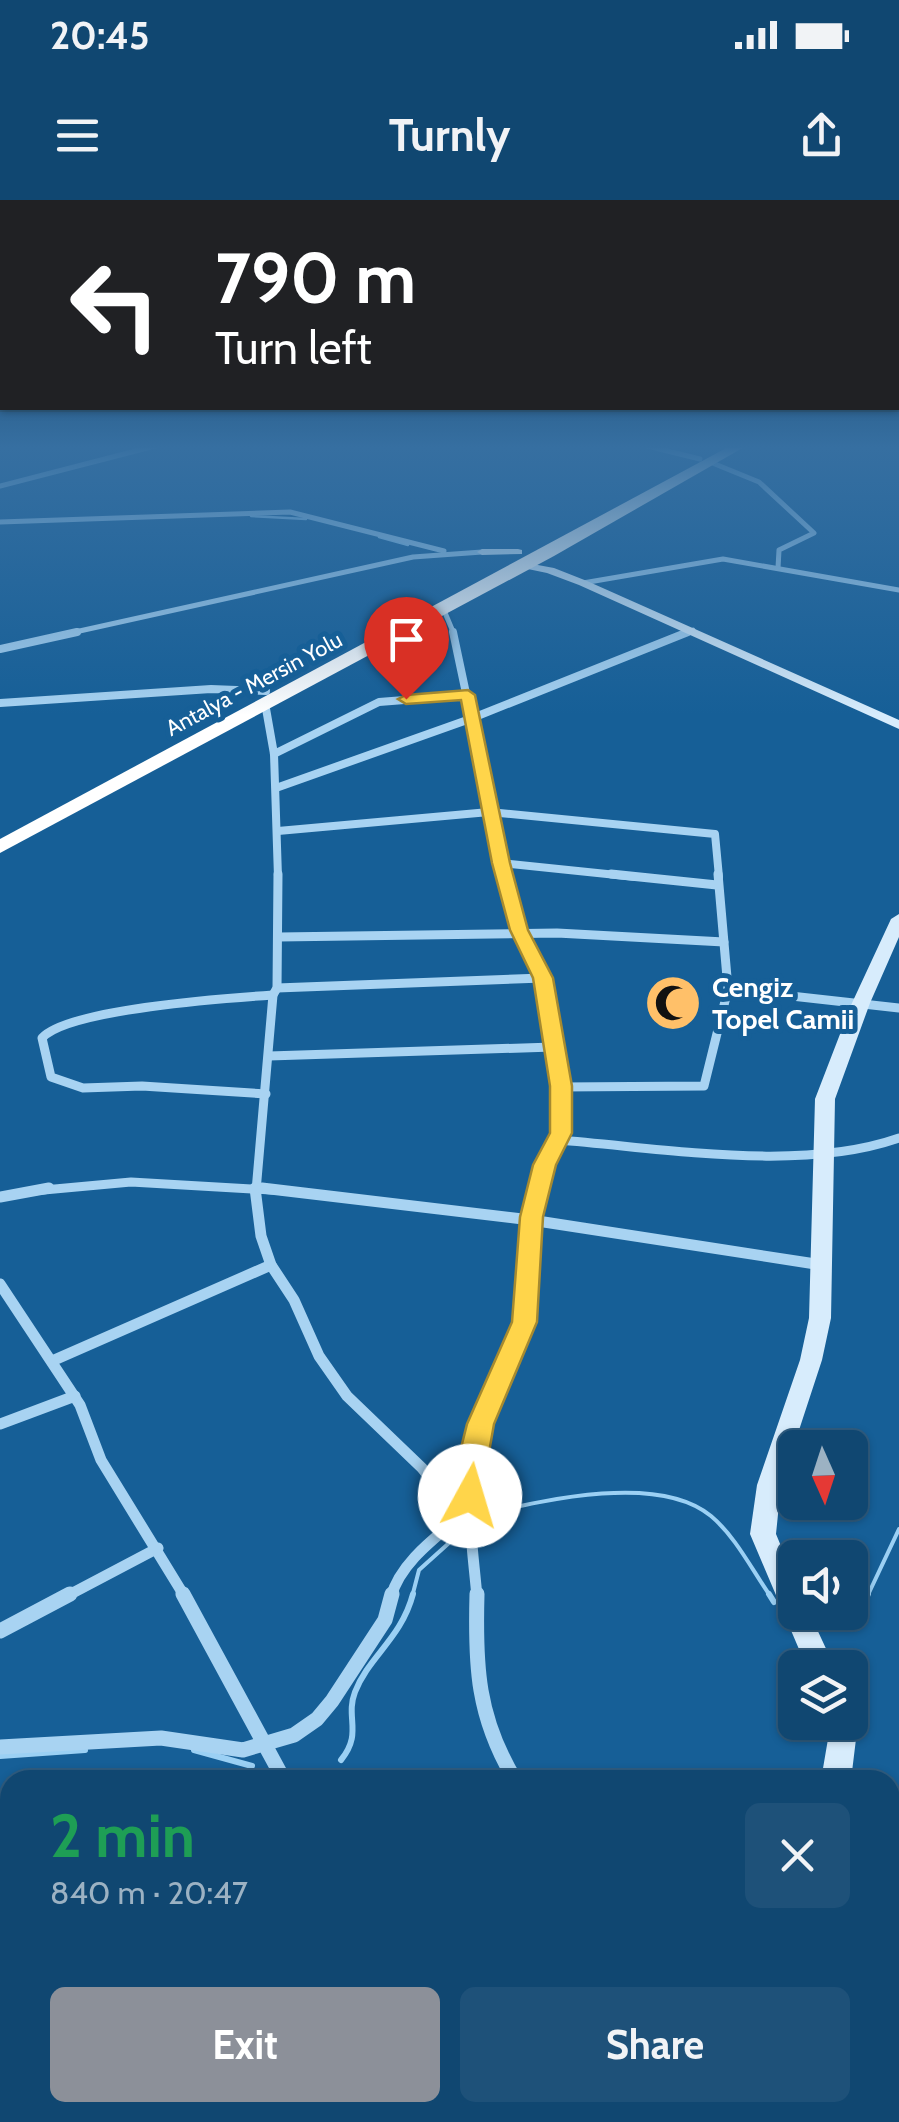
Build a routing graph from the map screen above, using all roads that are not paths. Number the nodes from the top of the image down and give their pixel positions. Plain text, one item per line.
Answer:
1 (383, 536) edge
2 (563, 536) edge
3 (814, 536) edge
4 (447, 552) junction
5 (482, 552) joint
6 (528, 561) junction
7 (778, 568) junction
8 (584, 584) junction
9 (899, 590) edge
10 (443, 608) junction
11 (693, 630) junction
12 (0, 648) edge
13 (468, 695) junction
14 (265, 698) junction
15 (0, 702) edge
16 (470, 719) junction
17 (899, 725) edge
18 (274, 754) junction
19 (276, 788) junction
20 (489, 812) junction
21 (278, 831) junction
22 (0, 834) edge
23 (0, 847) edge
24 (501, 863) junction
25 (717, 885) junction
26 (899, 919) edge
27 (519, 930) junction
28 (279, 938) junction
29 (724, 942) junction
30 (543, 978) junction
31 (728, 989) junction
32 (275, 991) junction
33 (860, 1003) junction
34 (899, 1008) edge
35 (554, 1047) junction
36 (269, 1056) junction
37 (561, 1086) junction
38 (266, 1094) junction
39 (899, 1138) edge
40 (558, 1140) junction
41 (884, 1144) junction
42 (899, 1150) edge
43 (822, 1156) junction
44 (255, 1186) junction
45 (0, 1197) edge
46 (532, 1217) junction
47 (270, 1265) junction
48 (824, 1266) junction
49 (0, 1284) edge
50 (7, 1306) edge
51 (52, 1361) junction
52 (75, 1396) junction
53 (0, 1424) edge
54 (465, 1522) junction
55 (158, 1548) junction
56 (778, 1571) edge
57 (0, 1630) edge
58 (842, 1740) edge
59 (267, 1744) junction
60 (0, 1748) edge
61 (279, 1770) edge
62 (509, 1770) edge
63 (837, 1770) edge

1 - 4 street
2 - 6 highway, Antalya - Mersin Yolu
3 - 7 street
4 - 5 street
4 - 12 street
5 - 6 street
6 - 8 street
6 - 10 highway, Antalya - Mersin Yolu
6 - 14 highway, Antalya - Mersin Yolu
7 - 8 street
7 - 9 street
8 - 11 street
10 - 13 street
10 - 14 highway, Antalya - Mersin Yolu
11 - 16 street
11 - 17 street
13 - 16 street
13 - 18 street
14 - 15 street
14 - 18 street
14 - 22 highway, Antalya - Mersin Yolu
14 - 23 highway, Antalya - Mersin Yolu
16 - 19 street
16 - 20 street
18 - 19 street
19 - 21 street
20 - 21 street
20 - 24 street
20 - 25 street
21 - 28 street
24 - 25 street
24 - 27 street
25 - 29 street
26 - 33 street
27 - 28 street
27 - 29 street
27 - 30 street
28 - 32 street
29 - 31 street
30 - 32 street
30 - 35 street
31 - 33 street
31 - 37 street
32 - 36 street
32 - 38 street
33 - 34 street
33 - 43 street
35 - 36 street
35 - 37 street
36 - 38 street
37 - 40 street
38 - 44 street
39 - 41 street
40 - 43 street
40 - 46 street
41 - 42 street
41 - 43 street
43 - 48 street
44 - 45 street
44 - 46 street
44 - 47 street
46 - 48 street
46 - 54 street
47 - 51 street
47 - 54 street
48 - 56 street
49 - 50 street
50 - 51 street
51 - 52 street
52 - 53 street
52 - 55 street
54 - 59 street
54 - 62 street
55 - 57 street
55 - 59 street
58 - 63 street
59 - 60 street
59 - 61 street

